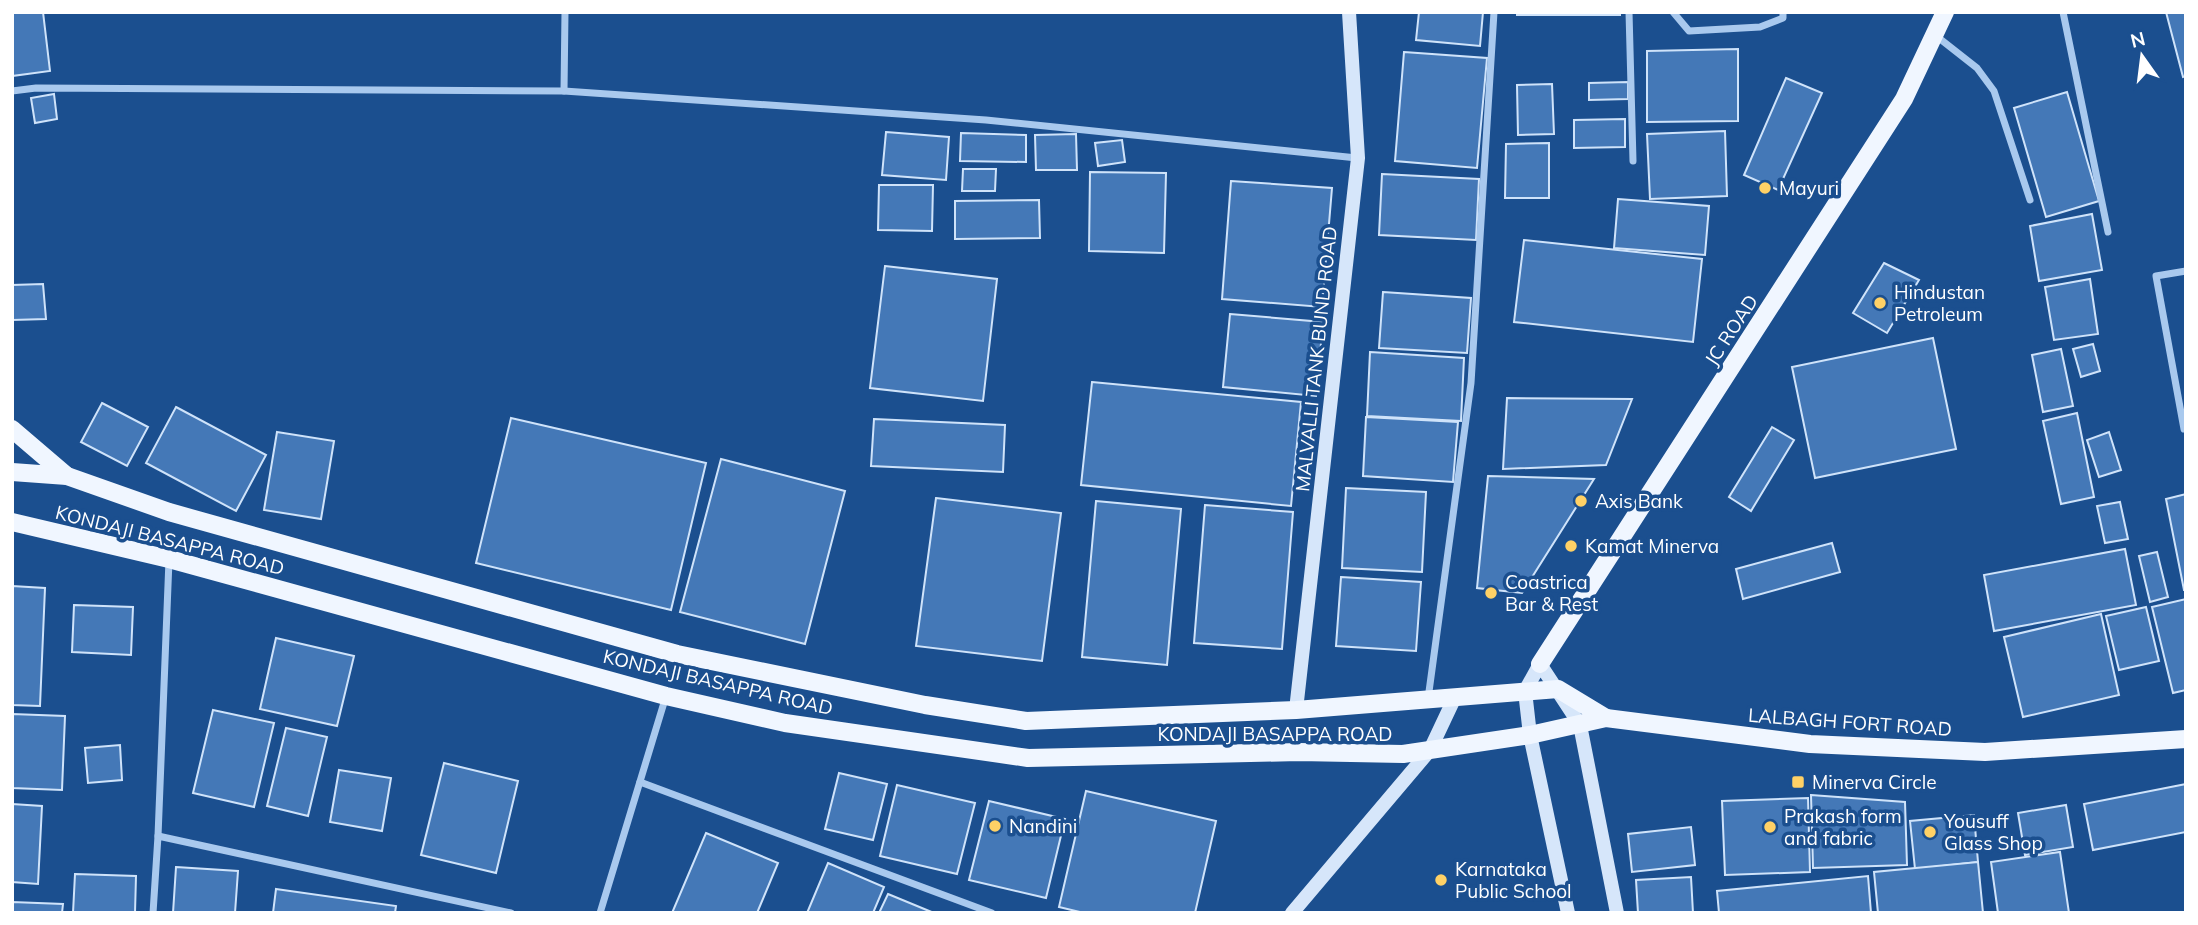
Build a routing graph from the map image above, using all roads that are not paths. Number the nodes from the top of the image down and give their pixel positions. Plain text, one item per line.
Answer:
1 (565, 12) edge
2 (1349, 12) edge
3 (1494, 12) edge
4 (1629, 12) edge
5 (1673, 12) edge
6 (1783, 12) edge
7 (1945, 12) edge
8 (2063, 12) edge
9 (1935, 34) junction
10 (12, 90) edge
11 (564, 91) junction
12 (1358, 158) junction
13 (1633, 161) dead end
14 (2030, 200) dead end
15 (2108, 232) dead end
16 (2186, 271) edge
17 (12, 429) edge
18 (2184, 429) edge
19 (12, 472) edge
20 (68, 476) junction
21 (12, 522) edge
22 (169, 559) junction
23 (1540, 664) junction
24 (1558, 689) junction
25 (1525, 691) junction
26 (666, 696) junction
27 (1455, 697) junction
28 (1428, 700) junction
29 (1296, 710) junction
30 (1606, 718) junction
31 (1580, 725) junction
32 (1522, 736) junction
33 (2186, 739) edge
34 (1430, 750) junction
35 (639, 782) junction
36 (158, 836) junction
37 (153, 913) edge
38 (511, 913) edge
39 (600, 913) edge
40 (992, 913) edge
41 (1292, 913) edge
42 (1568, 913) edge
43 (1617, 913) edge

1 - 11 street
2 - 12 street, MALVALLI TANK BUND ROAD
3 - 28 street
4 - 13 street
5 - 6 street
7 - 9 main road, JC ROAD
8 - 15 street
9 - 14 street
9 - 23 main road, JC ROAD
10 - 11 street
11 - 12 street
12 - 29 street, MALVALLI TANK BUND ROAD
16 - 18 street
17 - 20 main road
19 - 20 main road, KONDAJI BASAPPA ROAD
20 - 29 main road, KONDAJI BASAPPA ROAD
21 - 22 main road, KONDAJI BASAPPA ROAD
22 - 26 main road, KONDAJI BASAPPA ROAD
22 - 36 street
23 - 24 street
23 - 25 street
24 - 25 main road, KONDAJI BASAPPA ROAD
24 - 30 main road
24 - 31 street
25 - 27 main road, KONDAJI BASAPPA ROAD
25 - 32 street
26 - 34 main road, KONDAJI BASAPPA ROAD
26 - 35 street
27 - 28 main road, KONDAJI BASAPPA ROAD
27 - 34 street
28 - 29 main road, KONDAJI BASAPPA ROAD
30 - 31 main road, LALBAGH FORT ROAD
30 - 33 main road, LALBAGH FORT ROAD
31 - 32 main road, LALBAGH FORT ROAD
31 - 43 street
32 - 34 main road, KONDAJI BASAPPA ROAD
32 - 42 street
34 - 41 street
35 - 39 street
35 - 40 street
36 - 37 street
36 - 38 street

